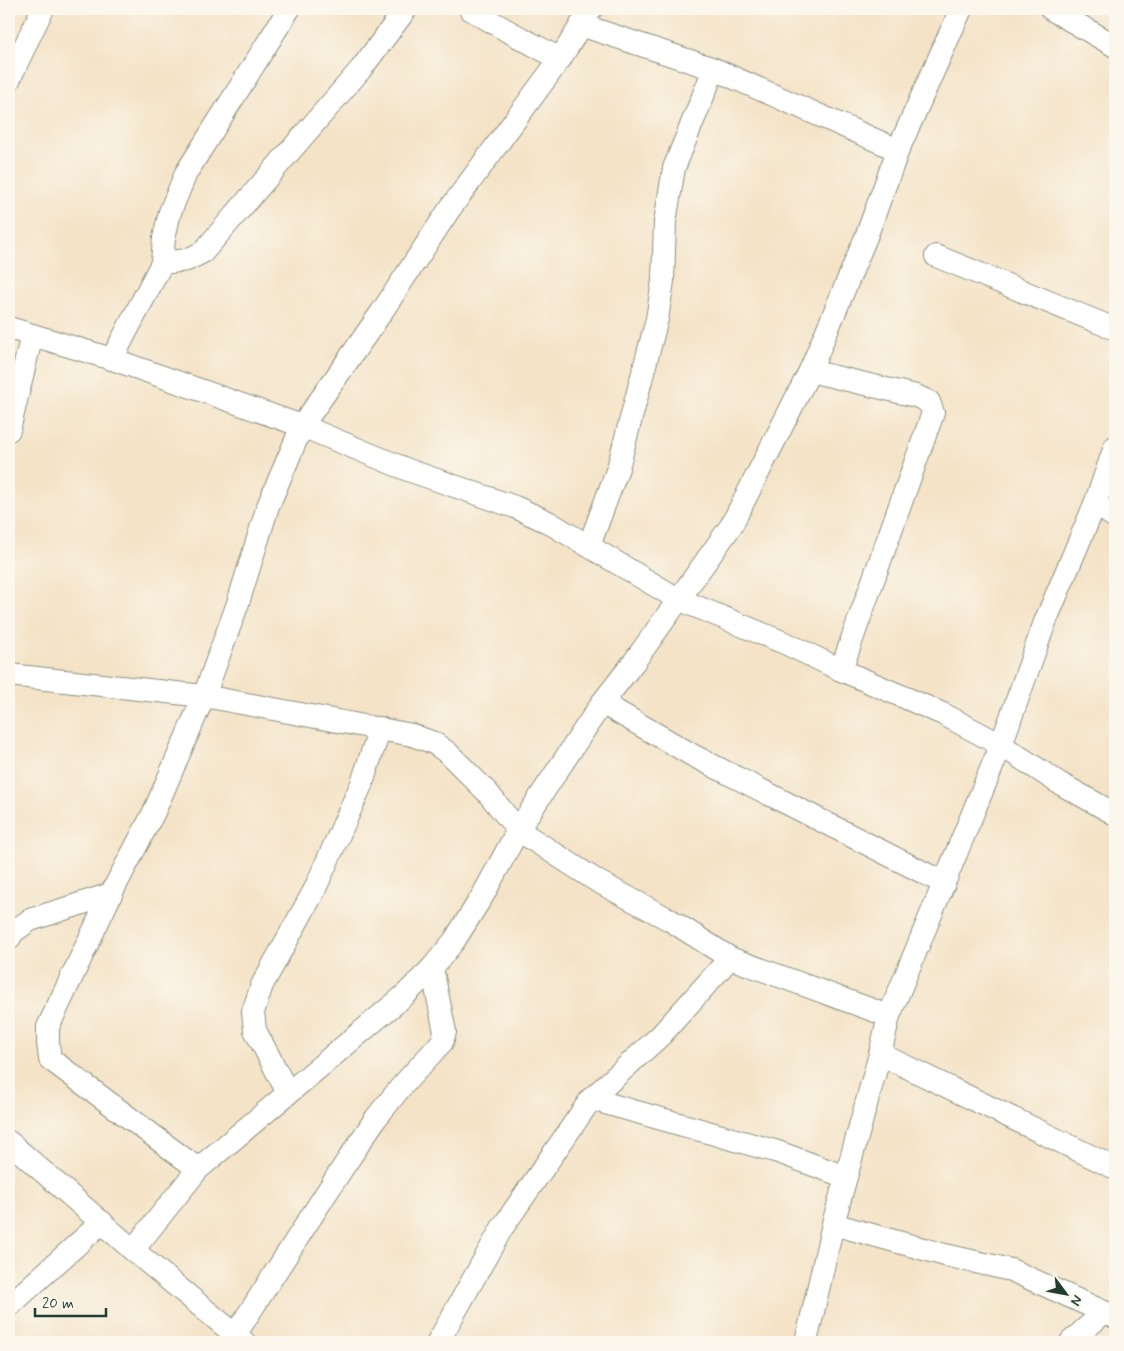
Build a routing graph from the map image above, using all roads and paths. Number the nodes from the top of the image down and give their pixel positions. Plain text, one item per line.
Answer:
1 (44, 9) edge
2 (289, 9) edge
3 (406, 9) edge
4 (470, 9) edge
5 (961, 9) edge
6 (1051, 9) edge
7 (586, 17) edge
8 (1115, 46) edge
9 (560, 59) junction
10 (714, 69) junction
11 (9, 80) edge
12 (898, 150) junction
13 (936, 256) dead end
14 (162, 263) junction
15 (9, 328) edge
16 (1115, 329) edge
17 (32, 334) junction
18 (112, 359) junction
19 (810, 370) junction
20 (302, 426) junction
21 (9, 430) edge
22 (1115, 447) edge
23 (1095, 504) junction
24 (1115, 517) edge
25 (589, 546) junction
26 (678, 599) junction
27 (841, 670) junction
28 (9, 675) edge
29 (204, 696) junction
30 (602, 704) junction
31 (380, 728) junction
32 (1001, 745) junction
33 (1115, 814) edge
34 (518, 830) junction
35 (944, 883) junction
36 (111, 894) junction
37 (9, 939) edge
38 (730, 958) junction
39 (432, 968) junction
40 (889, 1016) junction
41 (880, 1054) junction
42 (288, 1093) junction
43 (591, 1099) junction
44 (9, 1142) edge
45 (198, 1168) junction
46 (1115, 1168) edge
47 (846, 1177) junction
48 (102, 1222) junction
49 (833, 1224) junction
50 (133, 1250) junction
51 (9, 1306) edge
52 (1110, 1314) edge
53 (240, 1339) edge
54 (438, 1342) edge
55 (806, 1342) edge
56 (1071, 1342) edge

1 - 11 street
2 - 14 street
3 - 14 street
4 - 9 street
5 - 12 street
6 - 8 street
7 - 9 street
7 - 10 street
9 - 20 street
10 - 12 street
10 - 25 street
12 - 19 street
13 - 16 street
14 - 18 street
15 - 17 street
17 - 18 street
17 - 21 street
18 - 20 street
19 - 26 street
19 - 27 street
20 - 25 street
20 - 29 street
22 - 23 street
23 - 24 street
23 - 32 street
25 - 26 street
26 - 27 street
26 - 30 street
27 - 32 street
28 - 29 street
29 - 31 street
29 - 36 street
30 - 34 street
30 - 35 street
31 - 34 street
31 - 42 street
32 - 33 street
32 - 35 street
34 - 38 street
34 - 39 street
35 - 40 street
36 - 37 street
36 - 45 street
38 - 40 street
38 - 43 street
39 - 42 street
39 - 53 street
40 - 41 street
41 - 46 street
41 - 47 street
42 - 45 street
43 - 47 street
43 - 54 street
44 - 48 street
45 - 50 street
47 - 49 street
48 - 50 street
48 - 51 street
49 - 52 street
49 - 55 street
50 - 53 street
52 - 56 street

